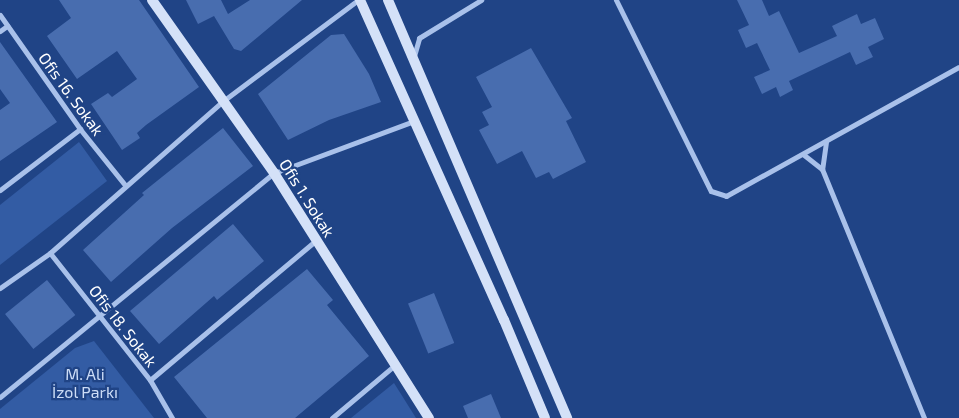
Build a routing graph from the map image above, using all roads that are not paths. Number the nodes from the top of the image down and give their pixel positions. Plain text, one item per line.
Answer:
1 (152, 0) edge
2 (359, 0) edge
3 (388, 0) edge
4 (481, 0) edge
5 (616, 0) edge
6 (0, 15) edge
7 (7, 26) junction
8 (0, 31) edge
9 (413, 59) junction
10 (959, 67) edge
11 (223, 100) junction
12 (414, 120) junction
13 (80, 129) junction
14 (826, 142) junction
15 (804, 155) junction
16 (822, 169) junction
17 (274, 173) junction
18 (125, 185) junction
19 (0, 190) edge
20 (316, 240) junction
21 (50, 253) junction
22 (0, 288) edge
23 (99, 316) junction
24 (396, 365) junction
25 (150, 380) junction
26 (0, 397) edge
27 (172, 418) edge
28 (332, 418) edge
29 (429, 418) edge
30 (545, 418) edge
31 (567, 418) edge
32 (924, 418) edge

1 - 11 main road, Ofis 1. Sokak
2 - 11 street
2 - 12 main road
3 - 9 main road
4 - 9 street
5 - 15 street
6 - 7 street, Ofis 16. Sokak
7 - 8 street
7 - 13 street, Ofis 16. Sokak
9 - 31 main road
10 - 14 street
11 - 17 main road, Ofis 1. Sokak
11 - 18 street
12 - 17 street
12 - 30 main road
13 - 18 street, Ofis 16. Sokak
13 - 19 street
14 - 15 street
14 - 16 street
15 - 16 street
16 - 32 street
17 - 20 main road, Ofis 1. Sokak
17 - 23 street
18 - 21 street
20 - 24 main road, Ofis 1. Sokak
20 - 25 street
21 - 22 street
21 - 23 street, Ofis 18. Sokak
23 - 25 street, Ofis 18. Sokak
23 - 26 street
24 - 28 street
24 - 29 main road, Ofis 1. Sokak
25 - 27 street, Ofis 18. Sokak

